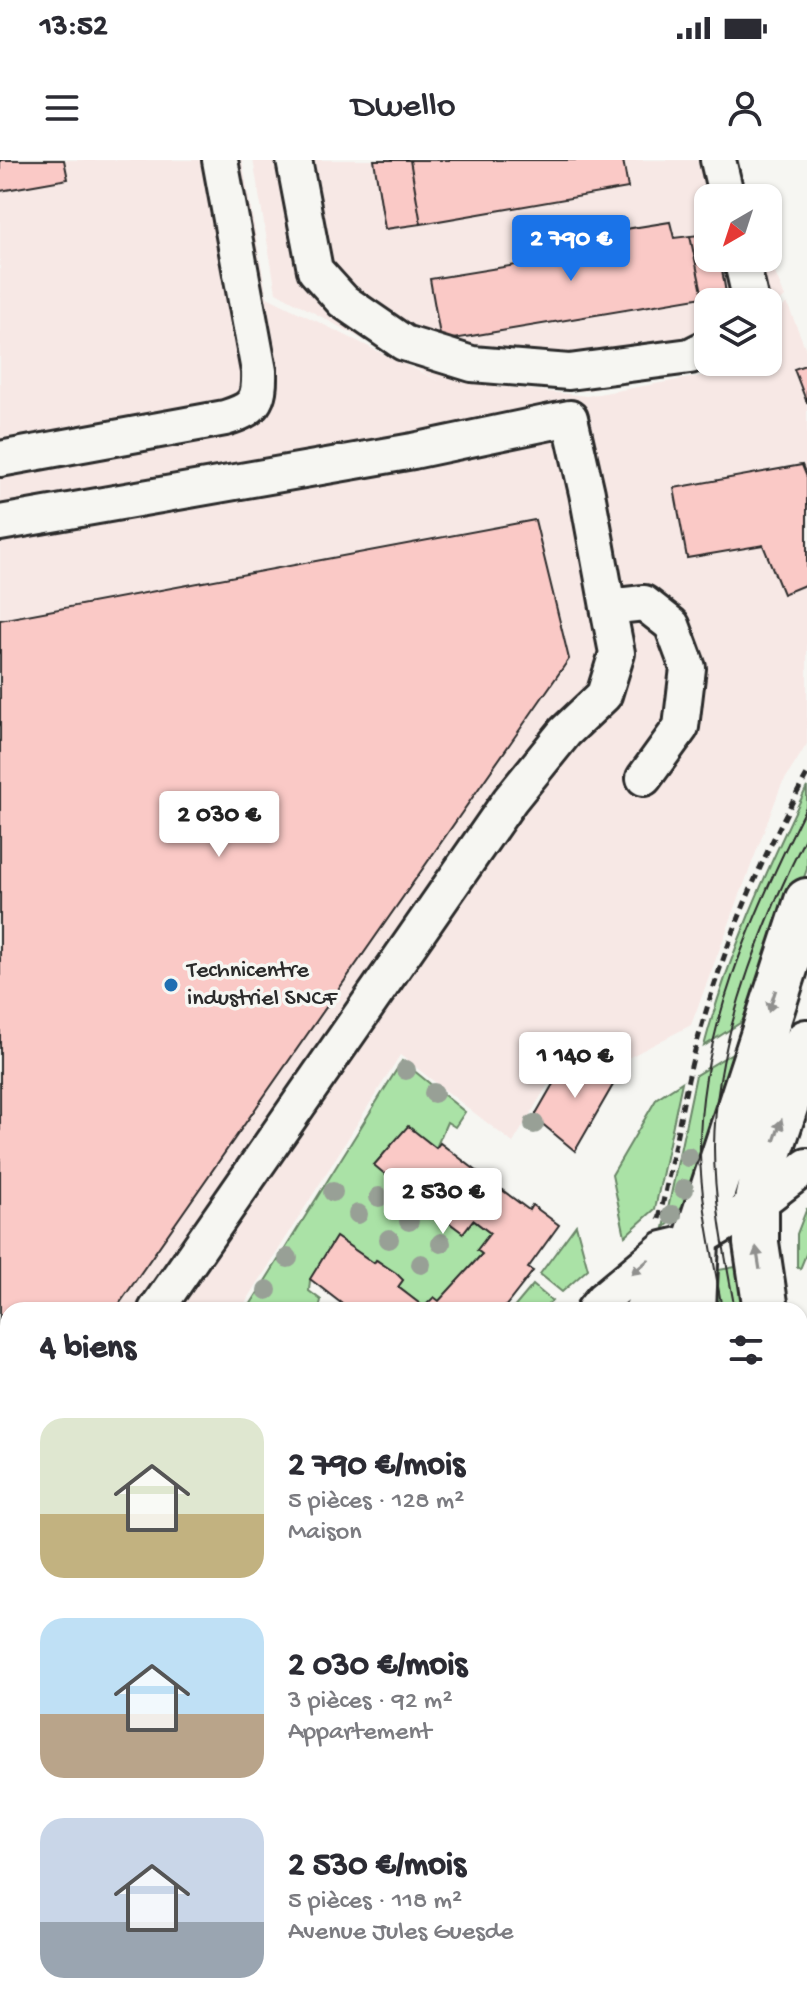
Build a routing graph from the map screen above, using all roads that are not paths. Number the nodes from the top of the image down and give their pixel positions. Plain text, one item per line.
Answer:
1 (220, 160) edge
2 (294, 160) edge
3 (718, 160) edge
4 (724, 184) edge
5 (694, 354) edge
6 (0, 459) edge
7 (0, 523) edge
8 (608, 607) junction
9 (644, 778) dead end
10 (807, 901) edge
11 (803, 1071) edge
12 (807, 1166) edge
13 (756, 1205) junction
14 (707, 1222) junction
15 (162, 1302) edge
16 (603, 1302) edge
17 (651, 1302) edge
18 (694, 1302) edge
19 (765, 1302) edge

1 - 6 street
2 - 5 street
3 - 4 street
7 - 8 street
8 - 9 street
8 - 15 street
10 -> 14 main road
13 -> 11 main road
12 - 13 street
13 - 14 street
19 -> 13 main road
14 -> 16 street
14 - 17 street
14 - 18 main road

